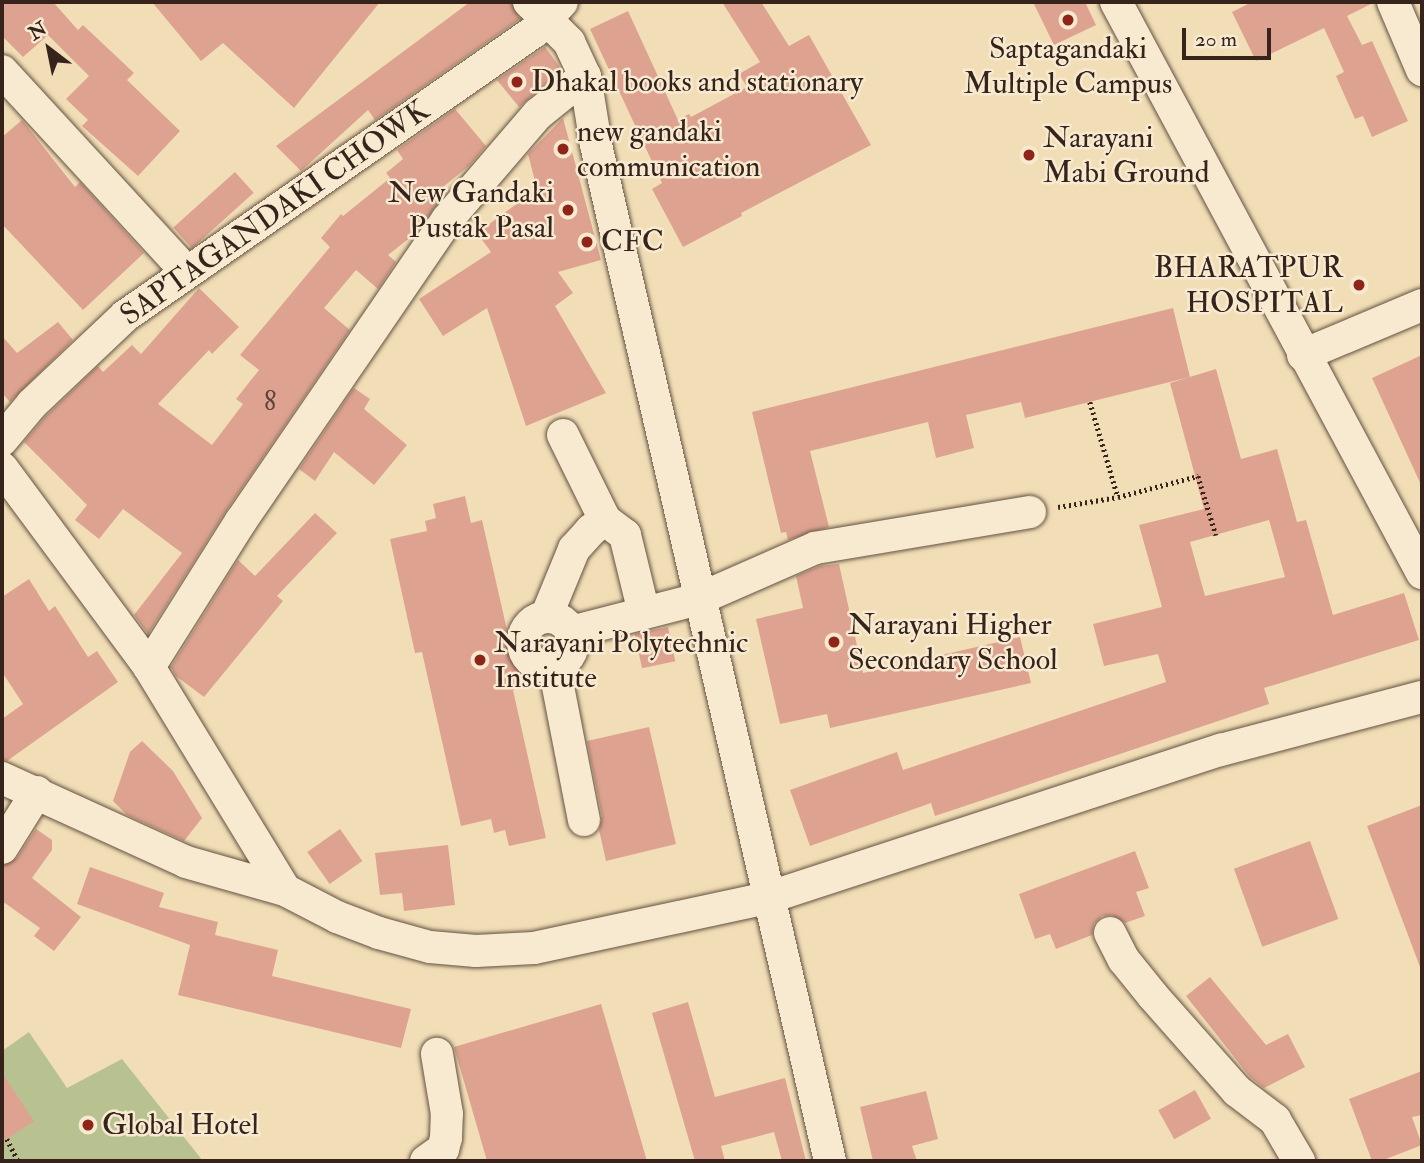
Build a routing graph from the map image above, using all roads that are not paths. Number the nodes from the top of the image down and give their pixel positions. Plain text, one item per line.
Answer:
1 (1116, 2) edge
2 (1393, 2) edge
3 (545, 8) edge
4 (1422, 69) edge
5 (2, 71) edge
6 (585, 76) junction
7 (187, 272) junction
8 (1422, 305) edge
9 (1303, 355) junction
10 (563, 435) dead end
11 (2, 440) edge
12 (2, 468) edge
13 (1030, 512) road end
14 (605, 520) junction
15 (1422, 573) edge
16 (699, 599) junction
17 (644, 612) junction
18 (558, 625) junction
19 (554, 666) junction
20 (149, 667) junction
21 (1422, 697) edge
22 (2, 778) edge
23 (37, 792) junction
24 (584, 820) dead end
25 (2, 848) edge
26 (285, 890) junction
27 (767, 898) junction
28 (1110, 933) dead end
29 (437, 1054) dead end
30 (426, 1161) edge
31 (830, 1161) edge
32 (1299, 1161) edge

1 - 9 street
2 - 4 street
3 - 6 street
3 - 7 street, SAPTAGANDAKI CHOWK
5 - 7 street
6 - 16 street
6 - 20 street
7 - 11 street, SAPTAGANDAKI CHOWK
8 - 9 street
9 - 15 street
10 - 14 street
12 - 20 street
13 - 16 street
14 - 17 street
14 - 18 street
16 - 17 street
16 - 27 street
17 - 18 street
18 - 19 street
18 - 19 street
19 - 24 street
20 - 26 street
21 - 27 street
22 - 23 street
23 - 25 street
23 - 26 street
26 - 27 street
27 - 31 street
28 - 32 street
29 - 30 street

